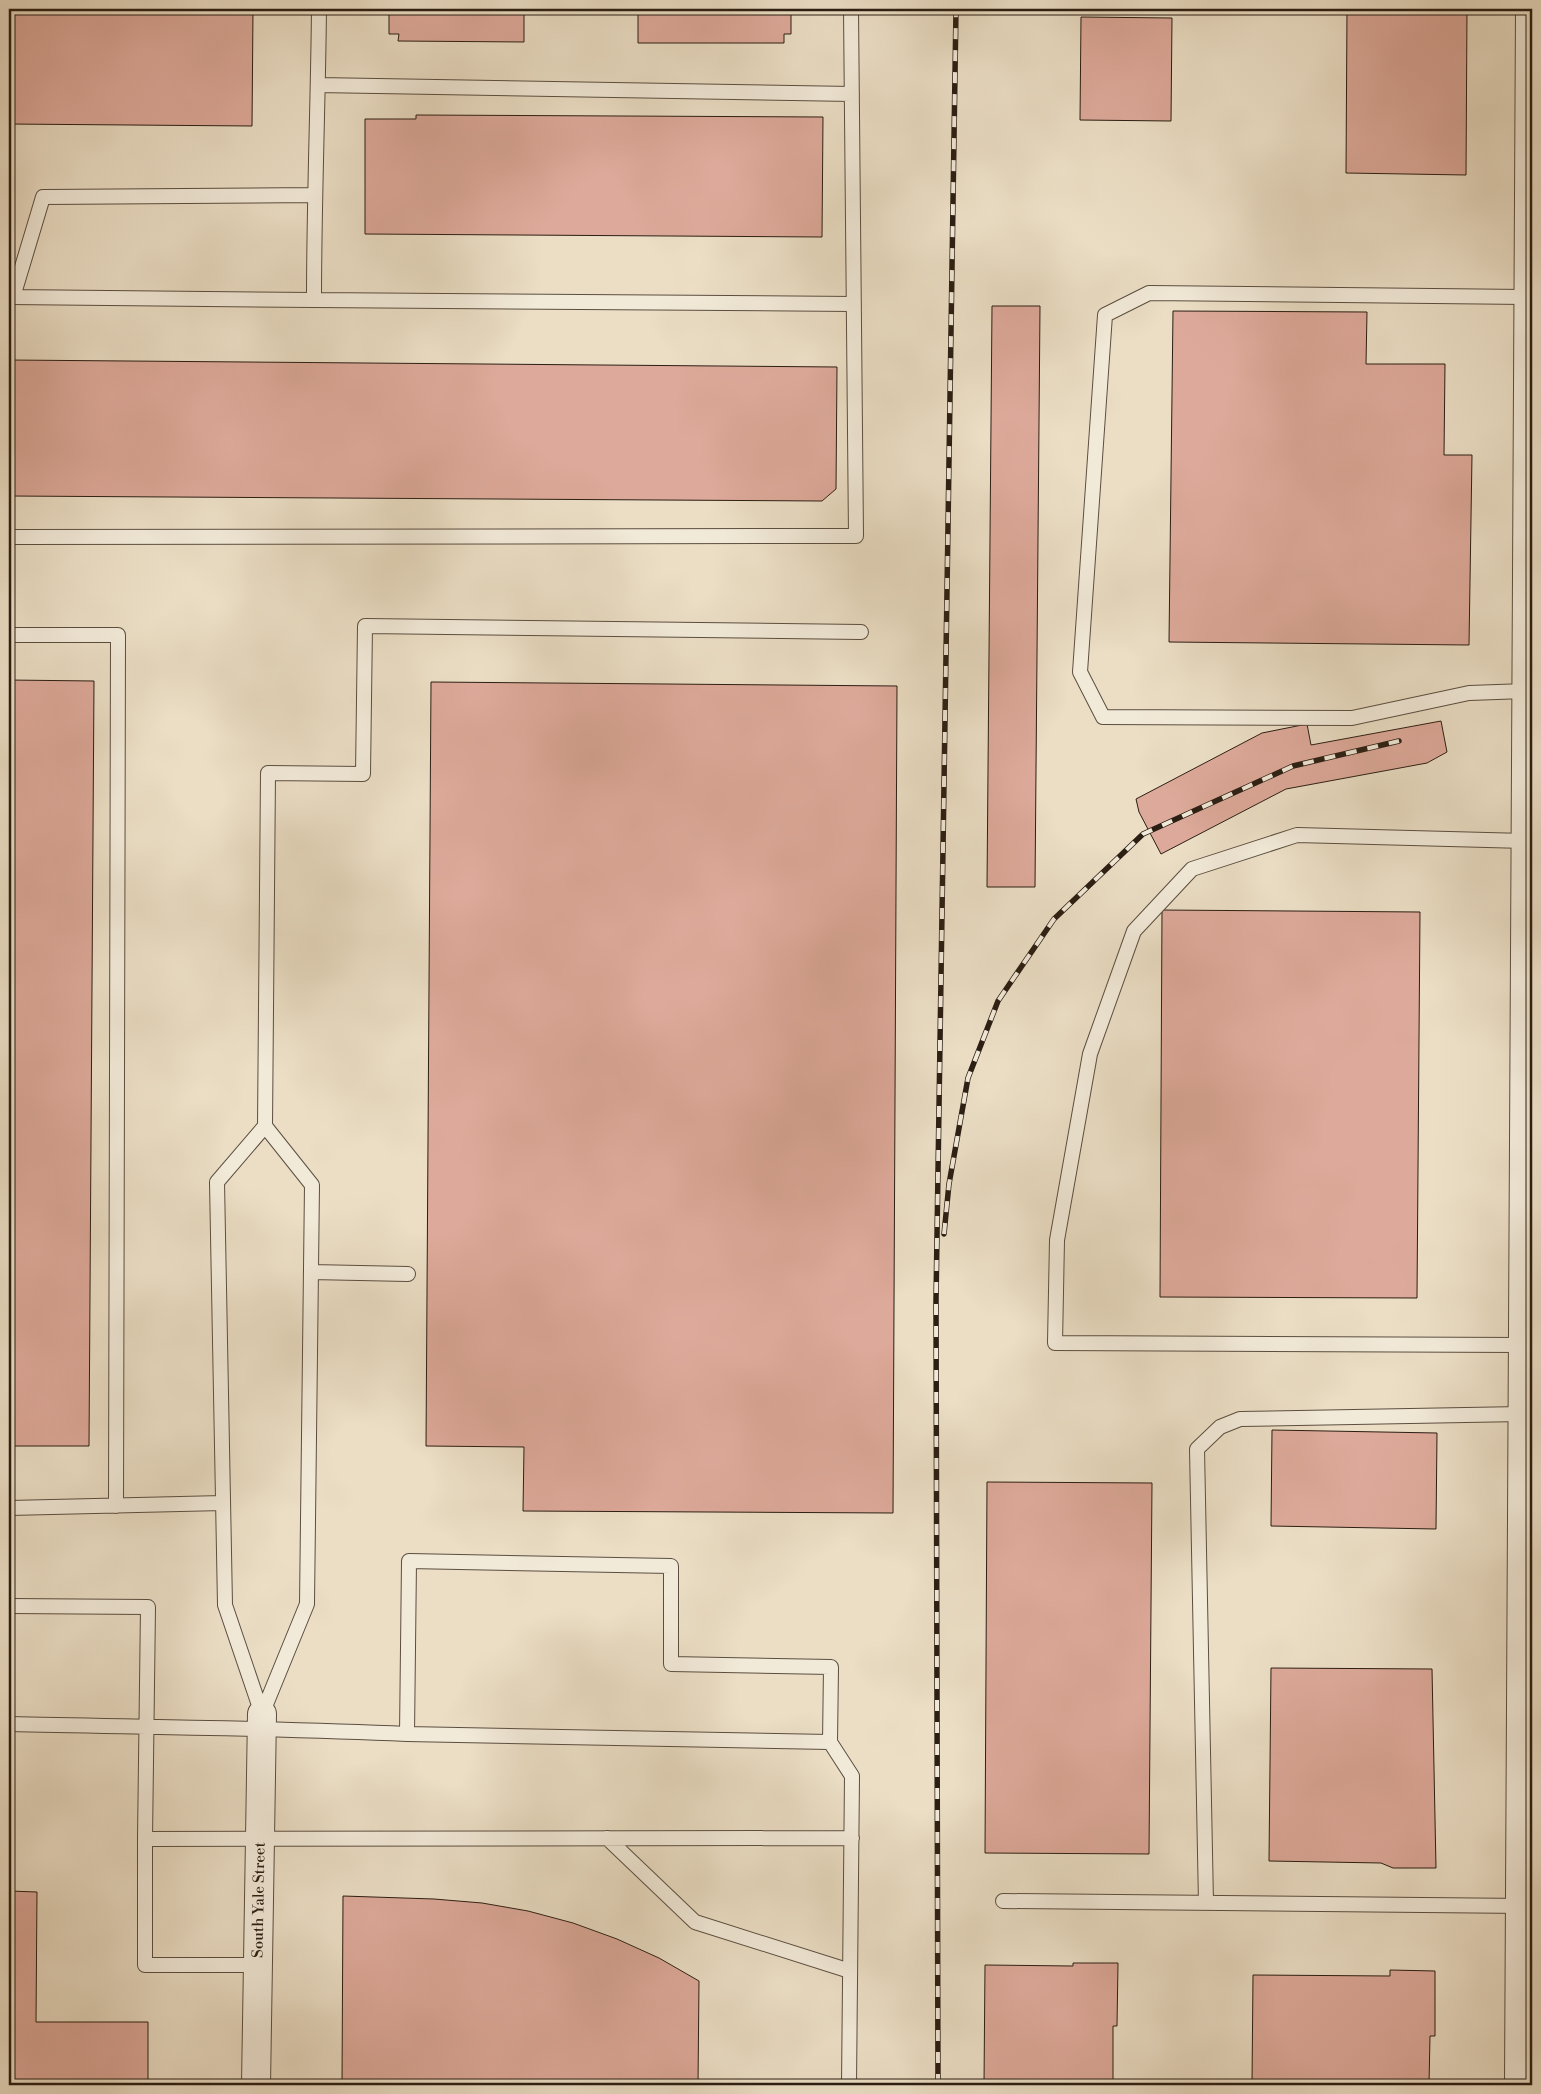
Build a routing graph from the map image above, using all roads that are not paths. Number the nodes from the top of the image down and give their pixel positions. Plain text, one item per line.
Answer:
1 (318, 9) edge
2 (851, 9) edge
3 (1530, 9) edge
4 (318, 85) junction
5 (852, 94) junction
6 (1531, 163) edge
7 (314, 195) junction
8 (1531, 264) edge
9 (11, 297) edge
10 (1528, 297) junction
11 (314, 300) junction
12 (854, 304) junction
13 (1530, 453) edge
14 (9, 537) edge
15 (861, 632) dead end
16 (9, 635) edge
17 (1526, 692) junction
18 (1529, 747) edge
19 (1525, 841) junction
20 (265, 1126) junction
21 (1528, 1167) edge
22 (311, 1272) junction
23 (408, 1274) dead end
24 (1522, 1345) junction
25 (1522, 1414) junction
26 (223, 1503) junction
27 (116, 1506) junction
28 (9, 1508) edge
29 (9, 1606) edge
30 (261, 1721) junction
31 (9, 1724) edge
32 (146, 1727) junction
33 (407, 1734) junction
34 (830, 1742) junction
35 (607, 1838) junction
36 (852, 1838) junction
37 (145, 1839) junction
38 (260, 1839) junction
39 (1526, 1839) edge
40 (1003, 1901) dead end
41 (1206, 1903) junction
42 (1526, 1906) edge
43 (258, 1966) junction
44 (850, 1970) junction
45 (1523, 2078) edge
46 (256, 2085) edge
47 (849, 2085) edge

1 - 4 lane
2 - 5 lane
3 - 6 street
4 - 5 lane
4 - 7 lane
5 - 12 lane
6 - 8 street
7 - 9 lane
7 - 11 lane
8 - 10 street
9 - 11 lane
10 - 13 street
10 - 17 lane
11 - 12 lane
12 - 14 lane
13 - 17 street
15 - 20 lane
16 - 27 lane
17 - 18 street
18 - 19 street
19 - 21 street
19 - 24 lane
20 - 22 lane
20 - 26 lane
21 - 24 street
22 - 23 lane
22 - 30 lane
24 - 25 street
25 - 39 street
25 - 41 lane
26 - 27 lane
26 - 30 lane
27 - 28 lane
29 - 32 lane
30 - 32 lane
30 - 33 lane
30 - 38 street, South Yale Street
31 - 32 lane
32 - 37 lane
33 - 34 lane
33 - 34 lane
34 - 36 lane
35 - 36 lane
35 - 38 lane
35 - 44 lane
36 - 44 lane
37 - 38 lane
37 - 43 lane
38 - 43 street, South Yale Street
39 - 42 street
40 - 41 lane
41 - 42 lane
42 - 45 street
43 - 46 street, South Yale Street
44 - 47 lane

